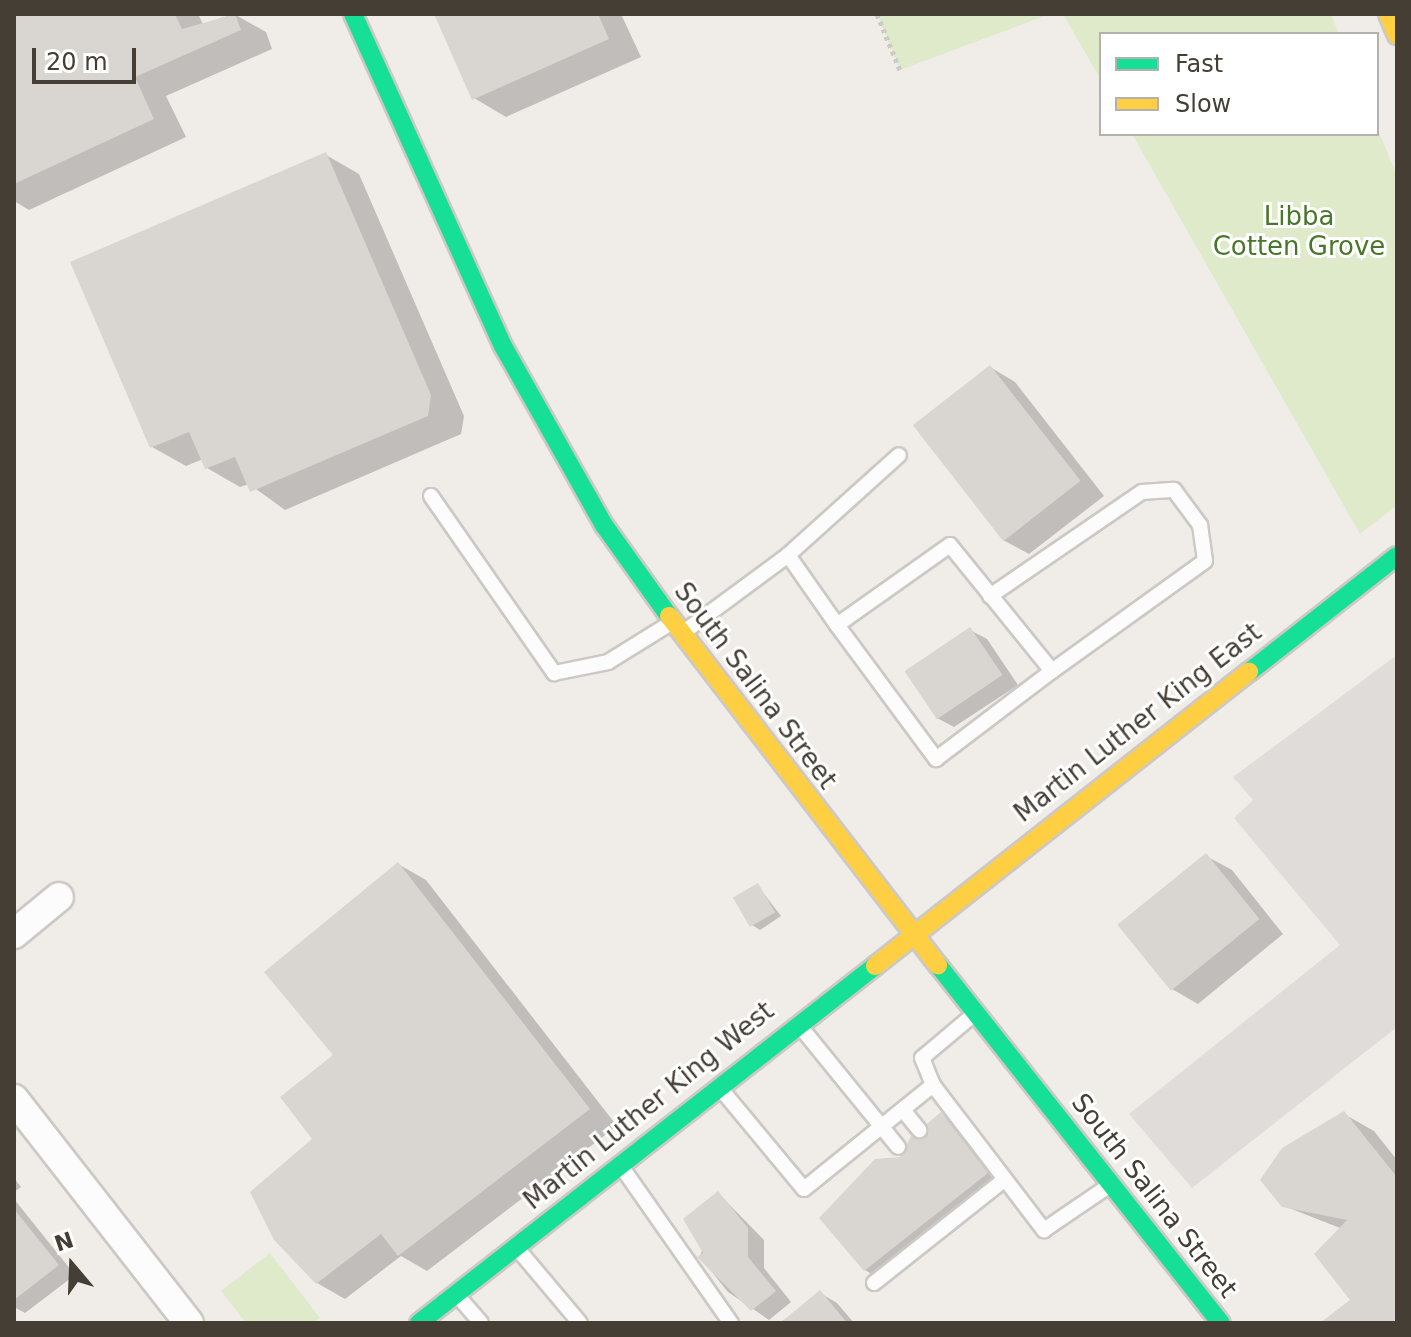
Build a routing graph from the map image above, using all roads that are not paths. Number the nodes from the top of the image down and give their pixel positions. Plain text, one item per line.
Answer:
1 (353, 14) edge
2 (1388, 14) edge
3 (1397, 35) edge
4 (899, 455) dead end
5 (431, 496) dead end
6 (788, 555) junction
7 (1397, 556) edge
8 (990, 596) junction
9 (837, 625) junction
10 (677, 628) junction
11 (1052, 671) junction
12 (59, 897) dead end
13 (911, 930) junction
14 (14, 934) edge
15 (976, 1012) junction
16 (797, 1022) junction
17 (717, 1085) junction
18 (933, 1085) junction
19 (14, 1099) edge
20 (903, 1110) junction
21 (882, 1127) junction
22 (919, 1130) dead end
23 (898, 1147) dead end
24 (619, 1163) junction
25 (1005, 1179) junction
26 (1111, 1184) junction
27 (965, 1191) dead end
28 (975, 1203) junction
29 (944, 1208) dead end
30 (953, 1221) junction
31 (515, 1246) junction
32 (874, 1283) dead end
33 (456, 1293) junction
34 (189, 1323) edge
35 (419, 1323) edge
36 (481, 1323) edge
37 (580, 1323) edge
38 (731, 1323) edge
39 (1221, 1323) edge

1 - 10 main road, South Salina Street
2 - 3 main road
4 - 6 lane
5 - 10 lane
6 - 9 lane
6 - 10 lane
7 - 13 main road, Martin Luther King East
8 - 9 lane
8 - 11 lane
8 - 11 lane
9 - 11 lane
10 - 13 main road, South Salina Street
12 - 14 street
13 - 15 main road, South Salina Street
13 - 16 main road, Martin Luther King West
15 - 18 lane
15 - 26 main road, South Salina Street
16 - 17 main road, Martin Luther King West
16 - 21 lane
17 - 21 lane
17 - 24 main road, Martin Luther King West
18 - 20 lane
18 - 25 lane
19 - 34 street
20 - 21 lane
20 - 22 lane
21 - 23 lane
24 - 31 main road, Martin Luther King West
24 - 38 lane
25 - 26 lane
25 - 28 lane
26 - 39 main road, South Salina Street
27 - 28 lane
28 - 30 lane
29 - 30 lane
30 - 32 lane
31 - 33 main road, Martin Luther King West
31 - 37 lane
33 - 35 main road, Martin Luther King West
33 - 36 lane

